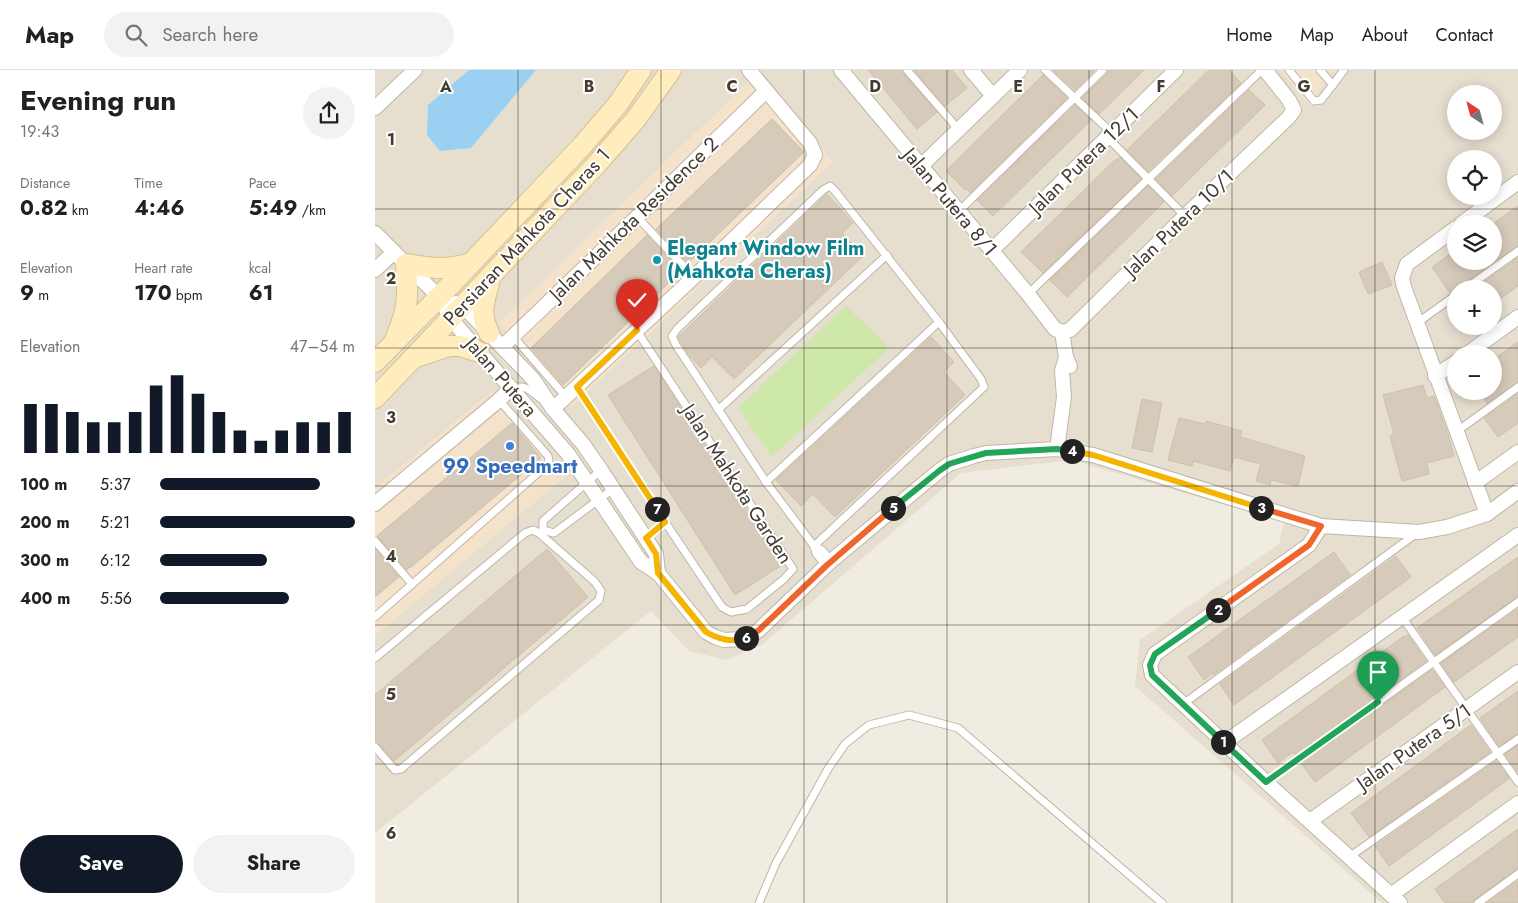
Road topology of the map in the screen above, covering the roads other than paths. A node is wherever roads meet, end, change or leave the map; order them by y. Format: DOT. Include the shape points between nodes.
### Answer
graph roads {
  1 [pos="415,70"];
  2 [pos="641,70"];
  3 [pos="671,70"];
  4 [pos="749,70"];
  5 [pos="841,70"];
  6 [pos="907,70"];
  7 [pos="971,70"];
  8 [pos="1019,70"];
  9 [pos="1045,70"];
  10 [pos="1103,70"];
  11 [pos="1177,70"];
  12 [pos="1263,70"];
  13 [pos="1289,70"];
  14 [pos="1320,70"];
  15 [pos="1345,70"];
  16 [pos="1333,85"];
  17 [pos="766,90"];
  18 [pos="993,96"];
  19 [pos="1075,98"];
  20 [pos="375,108"];
  21 [pos="959,130"];
  22 [pos="1109,135"];
  23 [pos="920,167"];
  24 [pos="1149,179"];
  25 [pos="1518,182"];
  26 [pos="958,212"];
  27 [pos="1473,215"];
  28 [pos="1185,216"];
  29 [pos="637,218"];
  30 [pos="375,233"];
  31 [pos="1447,235"];
  32 [pos="991,251"];
  33 [pos="1518,251"];
  34 [pos="887,255"];
  35 [pos="400,258"];
  36 [pos="471,263"];
  37 [pos="375,270"];
  38 [pos="490,277"];
  39 [pos="694,277"];
  40 [pos="1478,280"];
  41 [pos="1028,294"];
  42 [pos="439,297"];
  43 [pos="1447,301"];
  44 [pos="457,313"];
  45 [pos="1518,318"];
  46 [pos="939,322"];
  47 [pos="1417,323"];
  48 [pos="637,330"];
  49 [pos="1062,332"];
  50 [pos="513,336"];
  51 [pos="495,340"];
  52 [pos="394,343"];
  53 [pos="1480,345"];
  54 [pos="479,352"];
  55 [pos="414,358"];
  56 [pos="375,362"];
  57 [pos="1447,368"];
  58 [pos="1435,376"];
  59 [pos="577,387"];
  60 [pos="1518,387"];
  61 [pos="511,388"];
  62 [pos="566,397"];
  63 [pos="375,398"];
  64 [pos="499,400"];
  65 [pos="553,409"];
  66 [pos="718,410"];
  67 [pos="1456,432"];
  68 [pos="1057,449"];
  69 [pos="1518,452"];
  70 [pos="601,470"];
  71 [pos="587,482"];
  72 [pos="766,482"];
  73 [pos="1475,483"];
  74 [pos="613,489"];
  75 [pos="1518,491"];
  76 [pos="599,500"];
  77 [pos="375,504"];
  78 [pos="1487,514"];
  79 [pos="665,522"];
  80 [pos="1321,526"];
  81 [pos="541,532"];
  82 [pos="1419,532"];
  83 [pos="1518,534"];
  84 [pos="646,538"];
  85 [pos="375,541"];
  86 [pos="814,546"];
  87 [pos="829,564"];
  88 [pos="658,573"];
  89 [pos="412,584"];
  90 [pos="1518,602"];
  91 [pos="375,617"];
  92 [pos="1402,617"];
  93 [pos="375,658"];
  94 [pos="1434,662"];
  95 [pos="1518,672"];
  96 [pos="1183,704"];
  97 [pos="1467,709"];
  98 [pos="1518,739"];
  99 [pos="1224,743"];
  100 [pos="375,747"];
  101 [pos="1498,754"];
  102 [pos="1266,782"];
  103 [pos="1518,782"];
  104 [pos="1518,803"];
  105 [pos="1309,821"];
  106 [pos="1349,857"];
  107 [pos="1518,874"];
  108 [pos="1395,899"];
  109 [pos="759,903"];
  110 [pos="1162,903"];
  111 [pos="1478,903"];
  1 -- 20 [label="street"];
  2 -- 36 [label="main road, Persiaran Mahkota Cheras 1" via="618,104 582,146"];
  3 -- 38 [label="main road, Persiaran Mahkota Cheras 1" via="636,119 596,165"];
  4 -- 17 [label="street"];
  5 -- 23 [label="street, Jalan Putera 8/1"];
  6 -- 21 [label="lane"];
  7 -- 18 [label="street"];
  8 -- 18 [label="street"];
  9 -- 19 [label="lane"];
  10 -- 19 [label="lane"];
  11 -- 22 [label="street, Jalan Putera 12/1"];
  12 -- 24 [label="lane"];
  12 -- 28 [label="street, Jalan Putera 10/1" via="1294,110"];
  13 -- 16 [label="lane" via="1314,101 1321,100"];
  14 -- 16 [label="lane"];
  15 -- 16 [label="lane"];
  17 -- 29 [label="street, Jalan Mahkota Residence 2"];
  17 -- 39 [label="street" via="810,143 815,155 809,165"];
  18 -- 21 [label="street"];
  19 -- 22 [label="lane"];
  19 -- 26 [label="lane"];
  21 -- 23 [label="street"];
  22 -- 24 [label="lane"];
  22 -- 32 [label="street, Jalan Putera 12/1"];
  23 -- 26 [label="street, Jalan Putera 8/1"];
  24 -- 28 [label="lane"];
  24 -- 41 [label="lane"];
  25 -- 27 [label="street"];
  26 -- 32 [label="street, Jalan Putera 8/1"];
  28 -- 49 [label="street, Jalan Putera 10/1" via="1070,330"];
  29 -- 39 [label="lane"];
  29 -- 50 [label="street, Jalan Mahkota Residence 2"];
  30 -- 35 [label="street"];
  31 -- 47 [label="street" via="1407,264 1404,270 1404,287"];
  32 -- 41 [label="street, Jalan Putera 8/1"];
  33 -- 40 [label="lane"];
  34 -- 46 [label="lane"];
  34 -- 66 [label="lane"];
  34 -- 66 [label="lane" via="835,191 829,186 823,190 672,336"];
  35 -- 36 [label="main road" via="432,268 454,268"];
  35 -- 37 [label="street"];
  35 -- 42 [label="street"];
  35 -- 52 [label="main road" via="407,305"];
  36 -- 42 [label="main road, Persiaran Mahkota Cheras 1"];
  38 -- 44 [label="main road, Persiaran Mahkota Cheras 1"];
  38 -- 51 [label="main road" via="482,312 483,321"];
  39 -- 48 [label="street"];
  41 -- 49 [label="street, Jalan Putera 8/1" via="1055,329"];
  42 -- 44 [label="street, Jalan Putera"];
  42 -- 52 [label="main road, Persiaran Mahkota Cheras 1"];
  43 -- 47 [label="lane"];
  44 -- 51 [label="street, Jalan Putera"];
  44 -- 54 [label="street, Jalan Putera"];
  44 -- 55 [label="main road, Persiaran Mahkota Cheras 1"];
  45 -- 53 [label="street"];
  46 -- 72 [label="lane"];
  46 -- 86 [label="lane" via="985,387"];
  47 -- 58 [label="street"];
  48 -- 59 [label="street"];
  48 -- 79 [label="lane, Jalan Mahkota Garden" via="793,569 747,609 731,612 722,607"];
  49 -- 68 [label="street" via="1066,357 1062,371 1064,397"];
  50 -- 51 [label="street, Jalan Mahkota Residence 2"];
  50 -- 62 [label="lane"];
  51 -- 65 [label="street, Jalan Putera" via="533,379"];
  52 -- 56 [label="main road, Persiaran Mahkota Cheras 1"];
  54 -- 55 [label="main road" via="449,346"];
  54 -- 61 [label="street, Jalan Putera"];
  55 -- 63 [label="main road, Persiaran Mahkota Cheras 1"];
  57 -- 58 [label="street"];
  58 -- 67 [label="street"];
  59 -- 62 [label="street"];
  59 -- 79 [label="lane, Jalan Mahkota Garden"];
  60 -- 67 [label="lane"];
  61 -- 64 [label="street"];
  61 -- 65 [label="lane" via="523,386"];
  61 -- 71 [label="street, Jalan Putera" via="568,454"];
  62 -- 65 [label="street"];
  64 -- 77 [label="street"];
  64 -- 89 [label="lane" via="549,460"];
  65 -- 70 [label="street, Jalan Putera"];
  66 -- 72 [label="lane"];
  67 -- 73 [label="street"];
  68 -- 80 [label="street, Jalan Putera" via="1093,455"];
  68 -- 87 [label="street, Jalan Putera" via="986,453 949,464"];
  69 -- 73 [label="street"];
  70 -- 71 [label="lane"];
  70 -- 74 [label="street, Jalan Putera"];
  71 -- 76 [label="street, Jalan Putera"];
  71 -- 81 [label="lane" via="543,521"];
  72 -- 86 [label="lane"];
  73 -- 78 [label="street"];
  74 -- 76 [label="lane"];
  74 -- 84 [label="street, Jalan Putera"];
  75 -- 78 [label="street, Jalan Putera"];
  76 -- 81 [label="lane" via="555,533"];
  76 -- 88 [label="street, Jalan Putera" via="641,562"];
  78 -- 82 [label="street, Jalan Putera"];
  79 -- 84 [label="lane"];
  80 -- 82 [label="street, Jalan Putera"];
  80 -- 96 [label="street" via="1309,545 1155,654 1150,665 1152,675"];
  81 -- 93 [label="lane" via="525,533"];
  81 -- 100 [label="lane" via="595,582 601,591 599,600 401,769 395,770"];
  82 -- 96 [label="lane"];
  83 -- 92 [label="street"];
  84 -- 88 [label="street, Jalan Putera" via="656,554"];
  85 -- 89 [label="lane"];
  86 -- 87 [label="lane" via="822,550"];
  87 -- 88 [label="street, Jalan Putera" via="759,630 743,639 733,640 724,640 706,632"];
  89 -- 91 [label="lane"];
  90 -- 94 [label="lane"];
  92 -- 94 [label="lane"];
  92 -- 99 [label="street"];
  94 -- 97 [label="lane"];
  94 -- 102 [label="lane"];
  95 -- 97 [label="street, Jalan Putera 5/1"];
  96 -- 99 [label="street"];
  97 -- 101 [label="lane"];
  97 -- 105 [label="street, Jalan Putera 5/1"];
  98 -- 101 [label="lane"];
  99 -- 102 [label="street"];
  101 -- 103 [label="lane"];
  101 -- 106 [label="lane"];
  102 -- 105 [label="street"];
  104 -- 108 [label="street"];
  105 -- 106 [label="street"];
  106 -- 108 [label="street"];
  107 -- 111 [label="lane"];
  109 -- 110 [label="lane" via="776,863 845,744 869,725 909,715 958,728"];
}
